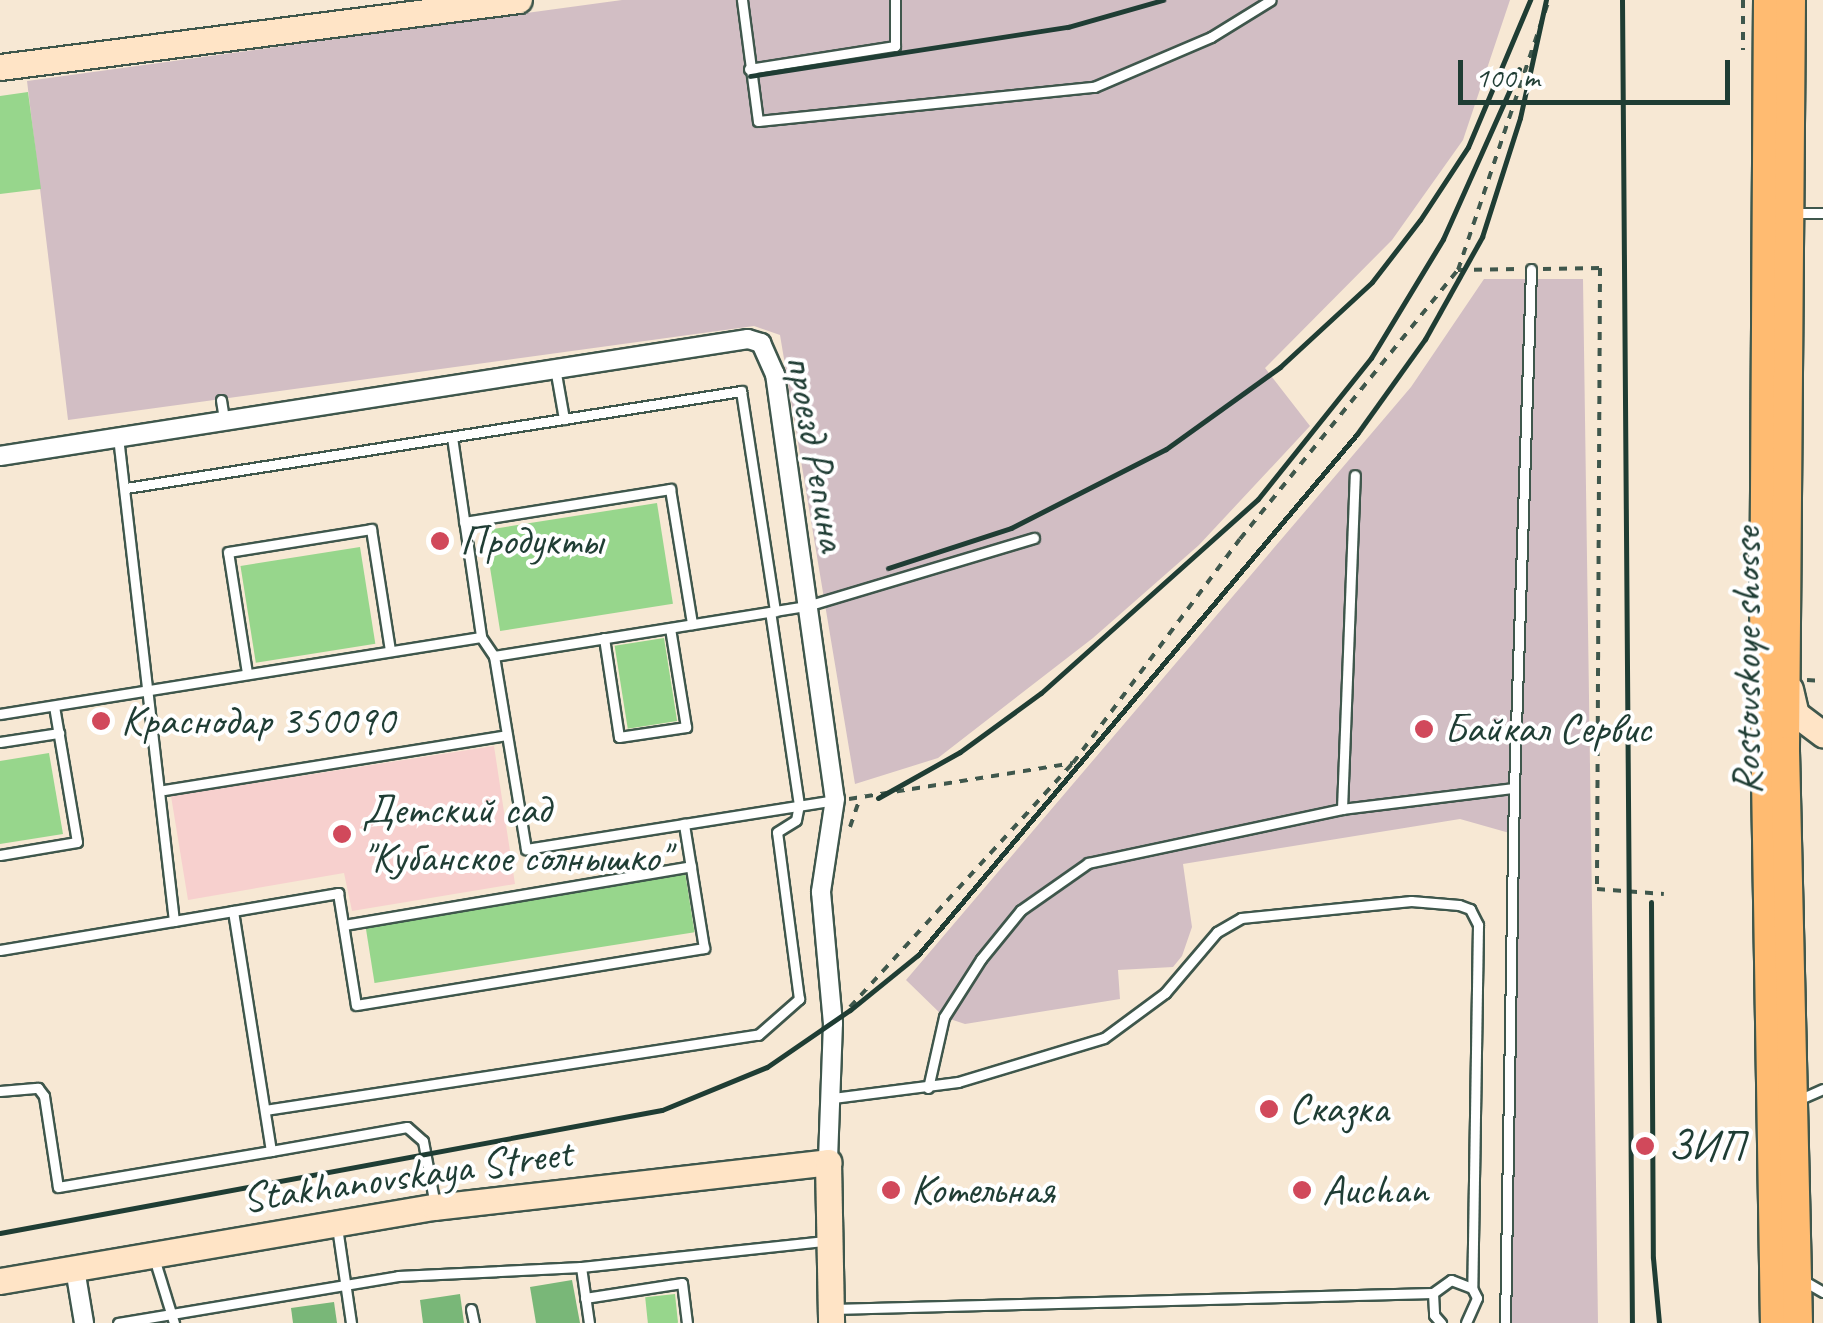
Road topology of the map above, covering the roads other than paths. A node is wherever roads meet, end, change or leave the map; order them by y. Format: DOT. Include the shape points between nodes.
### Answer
graph roads {
  1 [pos="519,0"];
  2 [pos="742,0"];
  3 [pos="895,0"];
  4 [pos="1272,0"];
  5 [pos="1768,0"];
  6 [pos="1791,0"];
  7 [pos="0,67"];
  8 [pos="749,68"];
  9 [pos="1790,213"];
  10 [pos="1823,213"];
  11 [pos="1532,269"];
  12 [pos="555,368"];
  13 [pos="221,400"];
  14 [pos="564,419"];
  15 [pos="224,420"];
  16 [pos="118,437"];
  17 [pos="452,437"];
  18 [pos="0,456"];
  19 [pos="1355,475"];
  20 [pos="126,488"];
  21 [pos="464,522"];
  22 [pos="1034,538"];
  23 [pos="807,606"];
  24 [pos="773,612"];
  25 [pos="692,624"];
  26 [pos="670,628"];
  27 [pos="482,637"];
  28 [pos="604,638"];
  29 [pos="390,650"];
  30 [pos="494,656"];
  31 [pos="1786,656"];
  32 [pos="247,674"];
  33 [pos="147,688"];
  34 [pos="54,706"];
  35 [pos="0,714"];
  36 [pos="58,733"];
  37 [pos="507,734"];
  38 [pos="1823,734"];
  39 [pos="0,742"];
  40 [pos="1823,746"];
  41 [pos="1775,752"];
  42 [pos="1514,788"];
  43 [pos="164,790"];
  44 [pos="835,800"];
  45 [pos="799,805"];
  46 [pos="1342,809"];
  47 [pos="684,824"];
  48 [pos="0,855"];
  49 [pos="691,866"];
  50 [pos="233,911"];
  51 [pos="174,921"];
  52 [pos="344,926"];
  53 [pos="0,950"];
  54 [pos="928,1088"];
  55 [pos="1823,1089"];
  56 [pos="0,1091"];
  57 [pos="832,1098"];
  58 [pos="1794,1103"];
  59 [pos="265,1110"];
  60 [pos="271,1152"];
  61 [pos="828,1162"];
  62 [pos="435,1208"];
  63 [pos="336,1224"];
  64 [pos="829,1241"];
  65 [pos="153,1255"];
  66 [pos="581,1267"];
  67 [pos="75,1269"];
  68 [pos="1797,1276"];
  69 [pos="0,1282"];
  70 [pos="346,1285"];
  71 [pos="1472,1288"];
  72 [pos="1823,1292"];
  73 [pos="1433,1293"];
  74 [pos="585,1298"];
  75 [pos="471,1309"];
  76 [pos="831,1316"];
  77 [pos="172,1318"];
  78 [pos="84,1323"];
  79 [pos="118,1323"];
  80 [pos="351,1323"];
  81 [pos="474,1323"];
  82 [pos="589,1323"];
  83 [pos="687,1323"];
  84 [pos="1441,1323"];
  85 [pos="1466,1323"];
  86 [pos="1505,1323"];
  87 [pos="1775,1323"];
  88 [pos="1798,1323"];
  1 -- 7 [label="street"];
  2 -- 8 [label="lane"];
  3 -- 8 [label="lane" via="895,46"];
  4 -- 8 [label="lane" via="1211,36 1094,87 758,122"];
  5 -- 41 [label="main road, Rostovskoye shosse"];
  6 -- 9 [label="main road, Rostovskoye shosse"];
  9 -- 10 [label="lane"];
  9 -- 31 [label="main road, Rostovskoye shosse"];
  11 -- 42 [label="lane"];
  12 -- 14 [label="lane"];
  12 -- 15 [label="street, проезд Репина"];
  12 -- 23 [label="street, проезд Репина" via="748,339 761,343 775,374"];
  13 -- 15 [label="lane"];
  14 -- 17 [label="lane"];
  14 -- 24 [label="lane" via="740,391"];
  15 -- 16 [label="street, проезд Репина"];
  16 -- 18 [label="street, проезд Репина"];
  16 -- 20 [label="lane"];
  17 -- 20 [label="lane"];
  17 -- 21 [label="lane"];
  19 -- 46 [label="lane"];
  20 -- 33 [label="lane"];
  21 -- 25 [label="lane" via="670,489"];
  21 -- 27 [label="lane"];
  22 -- 23 [label="lane"];
  23 -- 24 [label="lane"];
  23 -- 44 [label="street, проезд Репина"];
  24 -- 25 [label="lane"];
  24 -- 45 [label="lane"];
  25 -- 26 [label="lane"];
  26 -- 28 [label="lane"];
  26 -- 28 [label="lane" via="686,726 653,732 619,737"];
  27 -- 29 [label="lane"];
  27 -- 30 [label="lane"];
  28 -- 30 [label="lane"];
  29 -- 32 [label="lane"];
  29 -- 32 [label="lane" via="370,530 228,552"];
  30 -- 37 [label="lane"];
  31 -- 38 [label="street" via="1796,714"];
  31 -- 41 [label="main road, Rostovskoye shosse"];
  32 -- 33 [label="lane"];
  33 -- 34 [label="lane"];
  33 -- 43 [label="lane"];
  34 -- 35 [label="lane"];
  34 -- 36 [label="lane"];
  36 -- 39 [label="lane"];
  36 -- 48 [label="lane" via="77,842"];
  37 -- 43 [label="lane"];
  37 -- 47 [label="lane" via="526,849"];
  40 -- 41 [label="street"];
  41 -- 58 [label="main road, Rostovskoye shosse"];
  41 -- 87 [label="main road, Rostovskoye shosse"];
  42 -- 46 [label="lane"];
  42 -- 86 [label="lane"];
  43 -- 51 [label="lane" via="157,810"];
  44 -- 45 [label="lane"];
  44 -- 57 [label="street, проезд Репина" via="821,892"];
  45 -- 47 [label="lane"];
  45 -- 59 [label="lane" via="796,820 777,832 799,999 758,1035"];
  46 -- 54 [label="lane" via="1088,863 1022,910 981,959 944,1017"];
  47 -- 49 [label="lane"];
  49 -- 52 [label="lane"];
  49 -- 52 [label="lane" via="704,948 356,1004"];
  50 -- 51 [label="lane"];
  50 -- 52 [label="lane" via="338,893"];
  50 -- 59 [label="lane"];
  51 -- 53 [label="lane"];
  54 -- 57 [label="lane"];
  54 -- 71 [label="lane" via="1104,1038 1165,993 1217,932 1241,918 1411,901 1470,909 1478,925"];
  55 -- 58 [label="lane"];
  56 -- 60 [label="lane" via="38,1088 44,1096 58,1187"];
  57 -- 61 [label="street, проезд Репина"];
  58 -- 68 [label="main road, Rostovskoye shosse"];
  59 -- 60 [label="lane"];
  60 -- 62 [label="lane" via="407,1128 423,1141"];
  61 -- 62 [label="street, Stakhanovskaya Street"];
  61 -- 64 [label="street"];
  62 -- 63 [label="street, Stakhanovskaya Street"];
  63 -- 65 [label="street, Stakhanovskaya Street"];
  63 -- 70 [label="lane"];
  64 -- 66 [label="lane"];
  64 -- 76 [label="street"];
  65 -- 67 [label="street, Stakhanovskaya Street"];
  65 -- 77 [label="lane"];
  66 -- 70 [label="lane" via="398,1276"];
  66 -- 74 [label="lane"];
  67 -- 69 [label="street, Stakhanovskaya Street"];
  67 -- 78 [label="street"];
  68 -- 72 [label="lane"];
  68 -- 88 [label="main road, Rostovskoye shosse"];
  70 -- 77 [label="lane"];
  70 -- 80 [label="lane"];
  71 -- 73 [label="lane" via="1451,1280"];
  71 -- 85 [label="lane" via="1477,1308"];
  73 -- 76 [label="lane"];
  73 -- 84 [label="lane"];
  74 -- 82 [label="lane"];
  74 -- 83 [label="lane" via="682,1283"];
  75 -- 81 [label="lane"];
  77 -- 79 [label="lane"];
}
